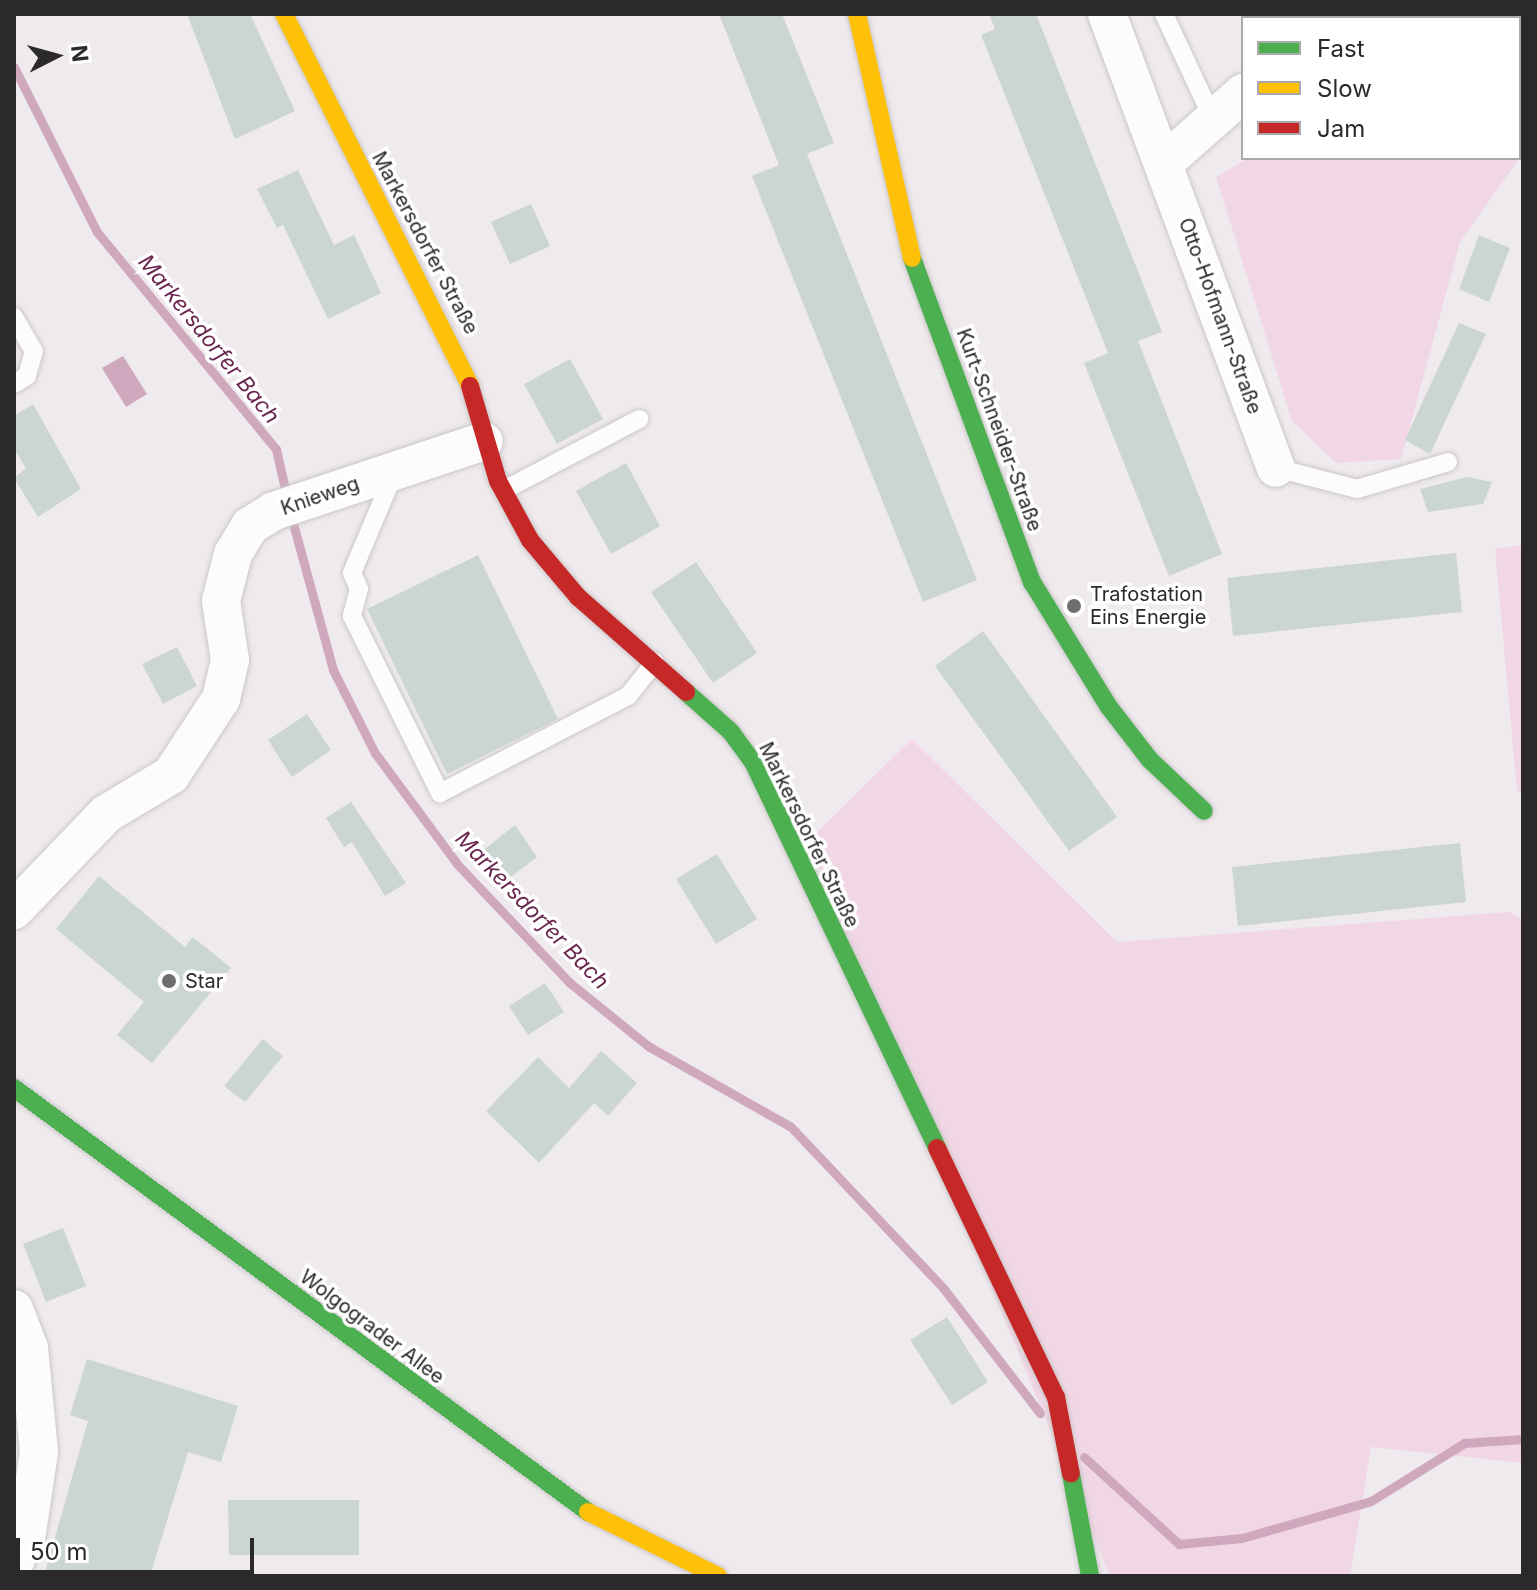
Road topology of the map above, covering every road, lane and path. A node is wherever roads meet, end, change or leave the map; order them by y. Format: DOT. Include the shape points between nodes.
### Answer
graph roads {
  1 [pos="284,14"];
  2 [pos="857,14"];
  3 [pos="1107,14"];
  4 [pos="1164,14"];
  5 [pos="1241,95"];
  6 [pos="1213,119"];
  7 [pos="1164,163"];
  8 [pos="14,317"];
  9 [pos="14,384"];
  10 [pos="639,419"];
  11 [pos="484,441"];
  12 [pos="1448,462"];
  13 [pos="1276,468"];
  14 [pos="395,471"];
  15 [pos="503,491"];
  16 [pos="655,662"];
  17 [pos="1204,811"];
  18 [pos="14,910"];
  19 [pos="14,1088"];
  20 [pos="14,1309"];
  21 [pos="14,1565"];
  22 [pos="718,1576"];
  23 [pos="1090,1576"];
  1 -- 11 [label="street, Markersdorfer Straße" via="462,360"];
  2 -- 17 [label="street, Kurt-Schneider-Straße" via="904,238 1032,582 1109,707 1150,760"];
  3 -- 7 [label="street, Otto-Hofmann-Straße"];
  4 -- 6 [label="lane"];
  5 -- 6 [label="street"];
  6 -- 7 [label="street"];
  7 -- 13 [label="street, Otto-Hofmann-Straße"];
  8 -- 9 [label="lane" via="34,351 27,376"];
  10 -- 15 [label="lane"];
  11 -- 14 [label="street, Knieweg"];
  11 -- 15 [label="street, Markersdorfer Straße"];
  12 -- 13 [label="lane" via="1357,489"];
  14 -- 16 [label="lane" via="352,573 359,589 352,616 440,793 628,696"];
  14 -- 18 [label="street, Knieweg" via="274,511 250,526 233,554 221,601 230,660 221,699 171,775 106,814"];
  15 -- 16 [label="street, Markersdorfer Straße" via="530,540 578,597"];
  16 -- 23 [label="street, Markersdorfer Straße" via="731,732 754,764 1056,1397"];
  19 -- 22 [label="street, Wolgograder Allee" via="544,1484 612,1527"];
  20 -- 21 [label="street" via="29,1348 39,1452 27,1532"];
}
